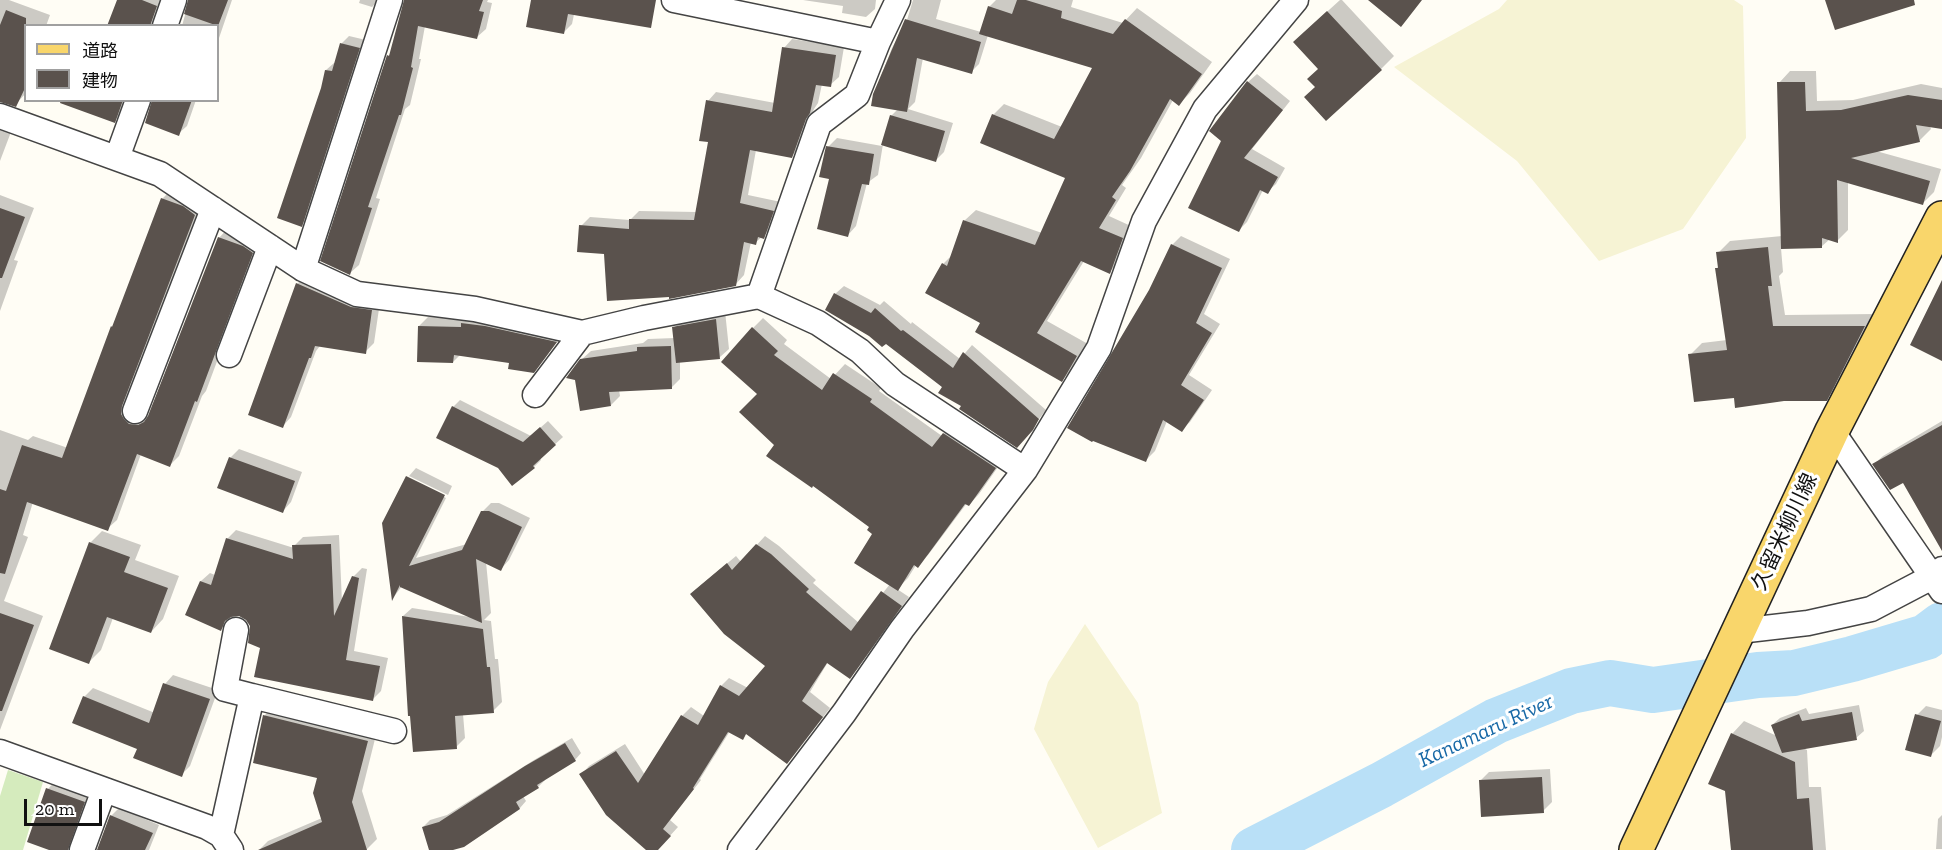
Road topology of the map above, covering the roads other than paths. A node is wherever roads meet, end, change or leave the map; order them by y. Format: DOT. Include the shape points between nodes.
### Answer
graph roads {
  1 [pos="174,0"];
  2 [pos="390,0"];
  3 [pos="674,0"];
  4 [pos="898,0"];
  5 [pos="1296,0"];
  6 [pos="721,5"];
  7 [pos="166,24"];
  8 [pos="878,42"];
  9 [pos="137,102"];
  10 [pos="0,116"];
  11 [pos="117,158"];
  12 [pos="213,209"];
  13 [pos="1942,218"];
  14 [pos="270,247"];
  15 [pos="303,269"];
  16 [pos="759,296"];
  17 [pos="582,333"];
  18 [pos="229,355"];
  19 [pos="535,394"];
  20 [pos="135,411"];
  21 [pos="1832,431"];
  22 [pos="1025,470"];
  23 [pos="1939,579"];
  24 [pos="1741,629"];
  25 [pos="236,630"];
  26 [pos="252,696"];
  27 [pos="394,731"];
  28 [pos="0,752"];
  29 [pos="104,790"];
  30 [pos="226,843"];
  31 [pos="82,850"];
  32 [pos="740,850"];
  33 [pos="1636,850"];
  1 -- 7 [label="street"];
  2 -- 15 [label="street"];
  3 -- 6 [label="street"];
  4 -- 8 [label="street"];
  5 -- 22 [label="street" via="1205,109 1144,221 1099,348"];
  6 -- 8 [label="street"];
  8 -- 16 [label="street" via="857,95 819,124"];
  9 -- 11 [label="street"];
  10 -- 11 [label="street"];
  11 -- 12 [label="street" via="160,174"];
  12 -- 14 [label="street"];
  12 -- 20 [label="street"];
  13 -- 21 [label="main road, 久留米柳川線"];
  14 -- 15 [label="street"];
  14 -- 18 [label="street"];
  15 -- 17 [label="street" via="357,294 475,309"];
  16 -- 17 [label="street"];
  16 -- 22 [label="street" via="818,323 860,351 895,384"];
  17 -- 19 [label="street"];
  21 -- 23 [label="street"];
  21 -- 24 [label="main road, 久留米柳川線"];
  22 -- 32 [label="street"];
  23 -- 24 [label="street" via="1872,609 1808,623"];
  24 -- 33 [label="main road, 久留米柳川線"];
  25 -- 26 [label="street" via="225,688"];
  26 -- 27 [label="street"];
  26 -- 30 [label="street"];
  28 -- 29 [label="street"];
  29 -- 30 [label="street" via="207,827"];
  29 -- 31 [label="street"];
}
